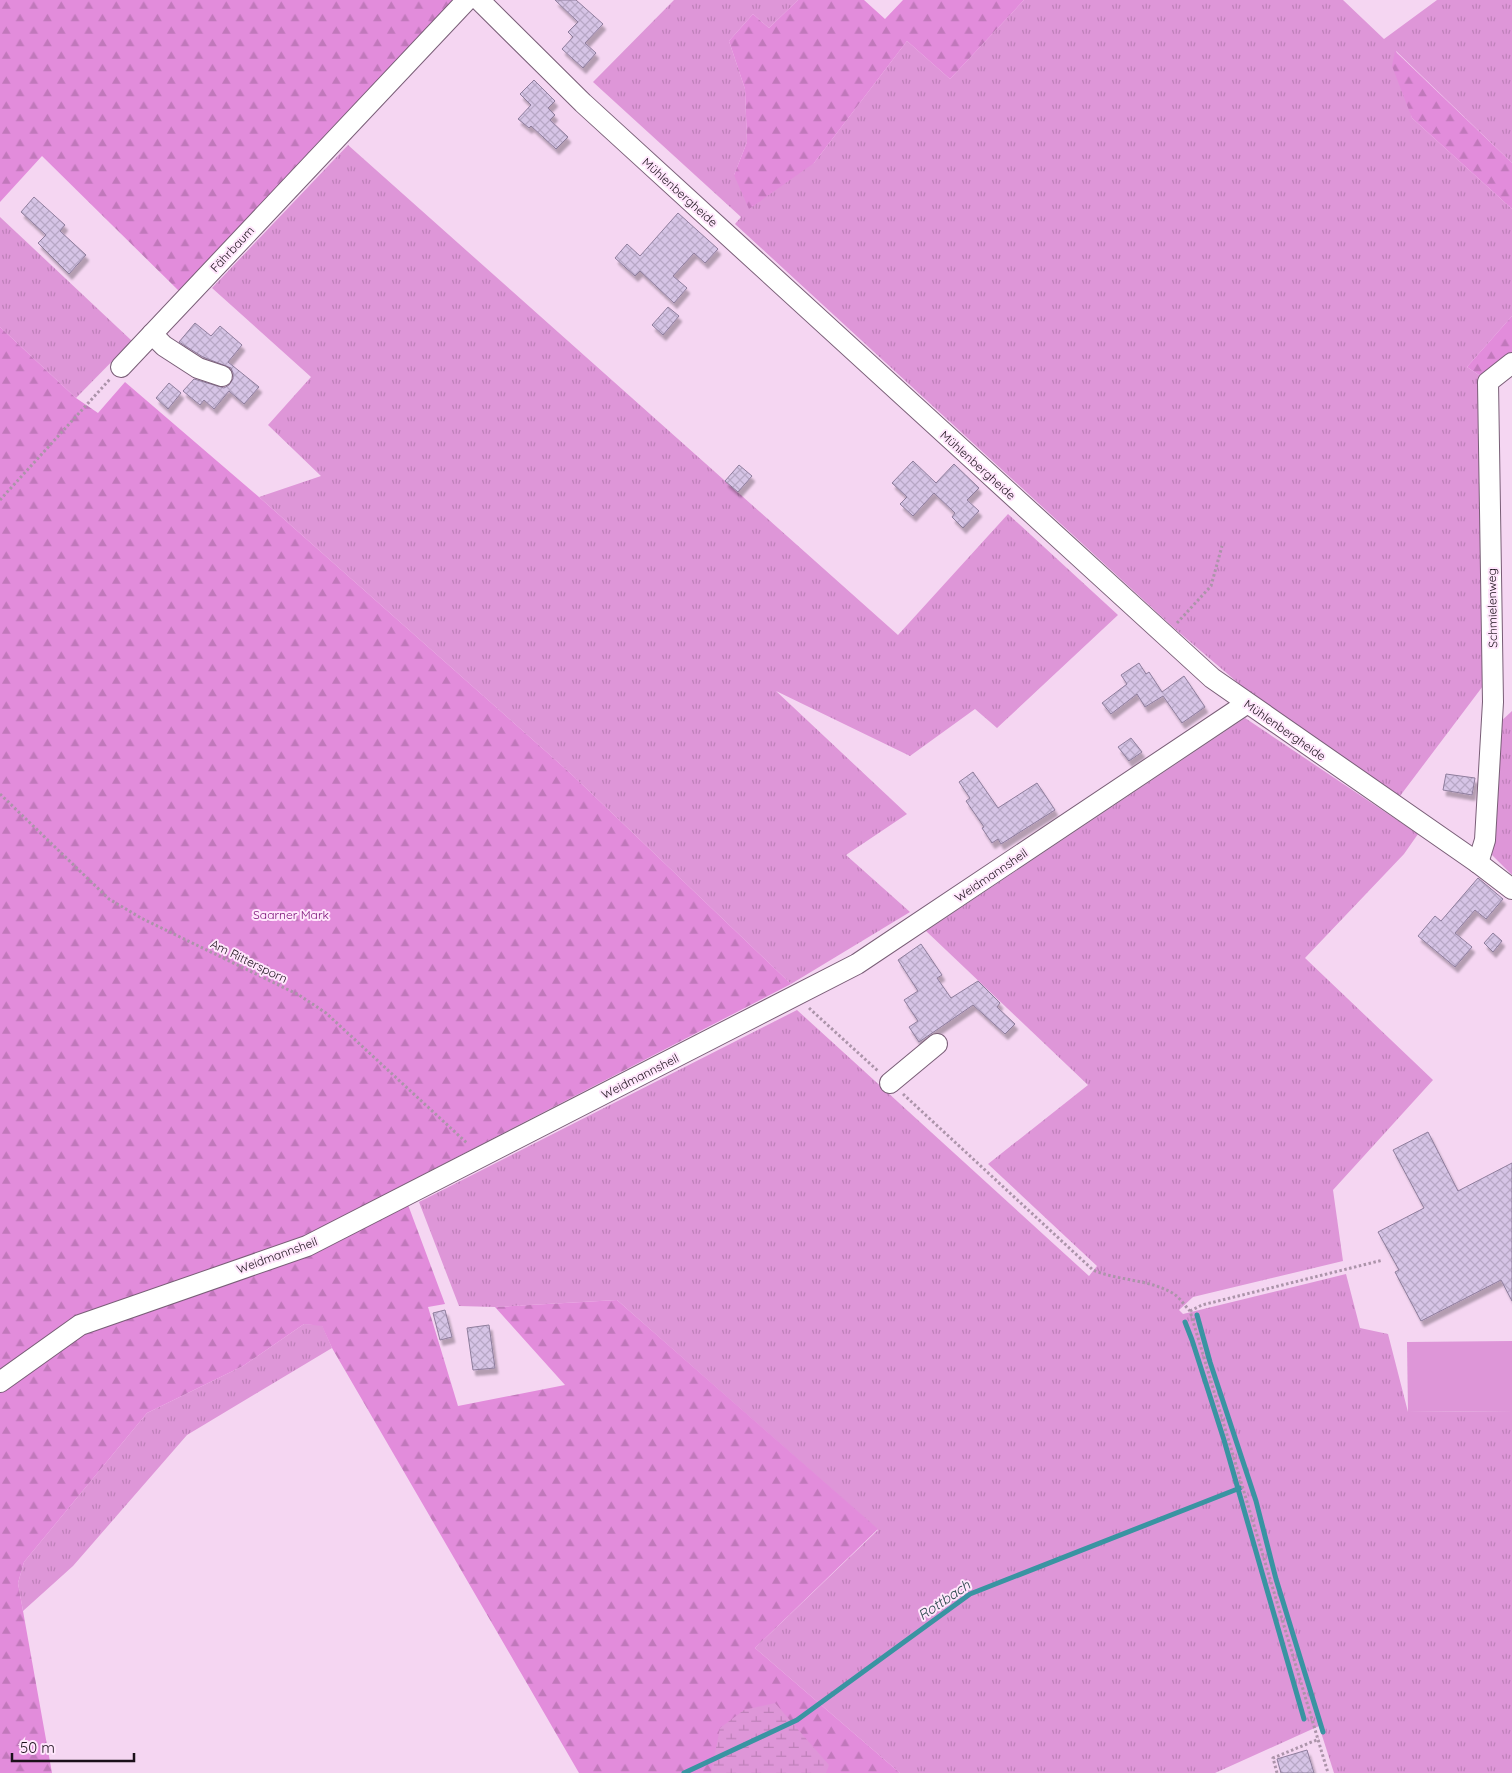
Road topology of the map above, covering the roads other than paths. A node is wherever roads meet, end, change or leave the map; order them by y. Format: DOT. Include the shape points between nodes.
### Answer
graph roads {
  1 [pos="466,0"];
  2 [pos="479,0"];
  3 [pos="152,334"];
  4 [pos="1512,364"];
  5 [pos="121,367"];
  6 [pos="222,376"];
  7 [pos="1246,704"];
  8 [pos="1478,863"];
  9 [pos="1512,889"];
  10 [pos="937,1044"];
  11 [pos="890,1083"];
  12 [pos="0,1382"];
  1 -- 3 [label="street, Fährbaum"];
  2 -- 7 [label="street, Mühlenbergheide" via="583,103 1165,636"];
  3 -- 5 [label="street, Fährbaum"];
  3 -- 6 [label="street" via="164,346 198,368"];
  4 -- 8 [label="street, Schmielenweg" via="1488,382 1493,702 1485,840"];
  7 -- 8 [label="street, Mühlenbergheide"];
  7 -- 12 [label="street, Weidmannsheil" via="857,964 307,1246 80,1325"];
  8 -- 9 [label="street, Mühlenbergheide"];
  10 -- 11 [label="street"];
}
